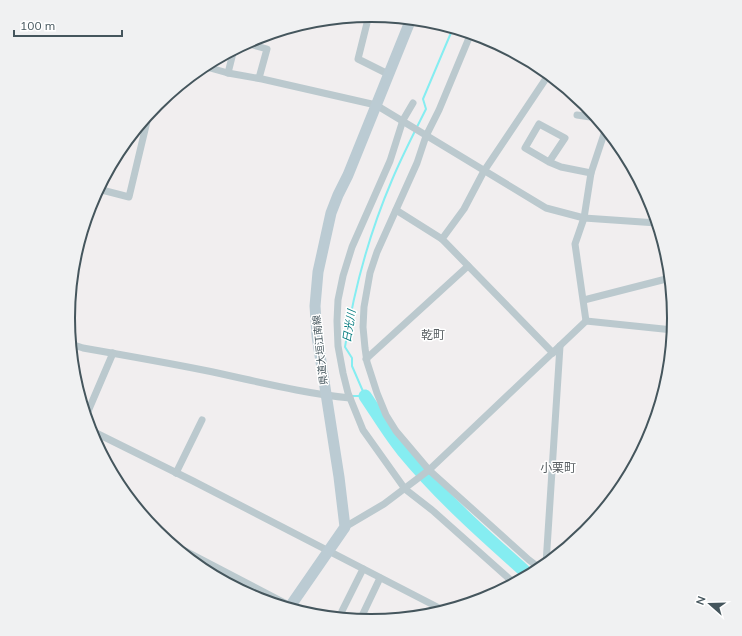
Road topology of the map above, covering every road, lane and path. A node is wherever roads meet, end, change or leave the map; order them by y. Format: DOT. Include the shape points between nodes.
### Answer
graph roads {
  1 [pos="367,22"];
  2 [pos="409,25"];
  3 [pos="469,39"];
  4 [pos="256,46"];
  5 [pos="232,57"];
  6 [pos="212,69"];
  7 [pos="228,73"];
  8 [pos="388,74"];
  9 [pos="259,78"];
  10 [pos="546,79"];
  11 [pos="413,103"];
  12 [pos="376,104"];
  13 [pos="577,115"];
  14 [pos="588,117"];
  15 [pos="404,121"];
  16 [pos="146,125"];
  17 [pos="425,135"];
  18 [pos="604,135"];
  19 [pos="549,162"];
  20 [pos="484,171"];
  21 [pos="591,173"];
  22 [pos="104,191"];
  23 [pos="396,210"];
  24 [pos="584,218"];
  25 [pos="651,223"];
  26 [pos="442,239"];
  27 [pos="468,266"];
  28 [pos="664,280"];
  29 [pos="584,300"];
  30 [pos="586,321"];
  31 [pos="666,329"];
  32 [pos="560,346"];
  33 [pos="79,347"];
  34 [pos="78,352"];
  35 [pos="113,353"];
  36 [pos="553,353"];
  37 [pos="366,359"];
  38 [pos="325,395"];
  39 [pos="350,398"];
  40 [pos="89,408"];
  41 [pos="202,420"];
  42 [pos="100,435"];
  43 [pos="428,471"];
  44 [pos="176,473"];
  45 [pos="406,488"];
  46 [pos="345,527"];
  47 [pos="328,551"];
  48 [pos="547,556"];
  49 [pos="199,558"];
  50 [pos="535,564"];
  51 [pos="363,569"];
  52 [pos="380,578"];
  53 [pos="509,579"];
  54 [pos="265,594"];
  55 [pos="292,603"];
  56 [pos="436,606"];
  57 [pos="342,611"];
  58 [pos="363,614"];
  1 -- 8 [label="street" via="358,59"];
  2 -- 8 [label="main road, 県道大垣江南線"];
  3 -- 17 [label="street" via="439,110"];
  4 -- 9 [label="street" via="267,49"];
  5 -- 7 [label="street"];
  6 -- 7 [label="street"];
  7 -- 9 [label="street"];
  8 -- 12 [label="main road, 県道大垣江南線"];
  9 -- 12 [label="street"];
  10 -- 20 [label="street"];
  11 -- 15 [label="street"];
  12 -- 15 [label="street"];
  12 -- 38 [label="main road, 県道大垣江南線" via="331,213 318,272 315,306"];
  13 -- 14 [label="street"];
  15 -- 17 [label="street"];
  15 -- 39 [label="street" via="390,161 352,247 338,300 338,346"];
  16 -- 22 [label="street" via="129,197"];
  17 -- 20 [label="street"];
  17 -- 23 [label="street"];
  18 -- 21 [label="street"];
  19 -- 19 [label="street" via="525,148 539,124 565,138"];
  19 -- 21 [label="street"];
  20 -- 24 [label="street" via="546,208"];
  20 -- 26 [label="street" via="464,209"];
  21 -- 24 [label="street"];
  23 -- 26 [label="street"];
  23 -- 37 [label="street" via="377,252 365,293 363,327"];
  24 -- 25 [label="street"];
  24 -- 29 [label="street" via="575,244"];
  26 -- 27 [label="street"];
  27 -- 36 [label="street"];
  27 -- 37 [label="street"];
  28 -- 29 [label="street"];
  29 -- 30 [label="street"];
  30 -- 31 [label="street"];
  30 -- 32 [label="street"];
  32 -- 36 [label="street"];
  32 -- 48 [label="street"];
  33 -- 34 [label="path"];
  33 -- 35 [label="street"];
  35 -- 38 [label="street"];
  35 -- 40 [label="street"];
  36 -- 43 [label="street"];
  37 -- 43 [label="street" via="386,415"];
  38 -- 39 [label="street"];
  38 -- 46 [label="main road, 県道大垣江南線"];
  39 -- 45 [label="street" via="363,430"];
  41 -- 44 [label="street"];
  42 -- 44 [label="street"];
  43 -- 45 [label="street"];
  43 -- 50 [label="street"];
  44 -- 47 [label="street"];
  45 -- 46 [label="street"];
  45 -- 53 [label="street"];
  46 -- 47 [label="main road"];
  47 -- 51 [label="street"];
  47 -- 55 [label="main road"];
  49 -- 54 [label="street"];
  51 -- 52 [label="street"];
  51 -- 57 [label="street"];
  52 -- 56 [label="street"];
  52 -- 58 [label="street"];
}
